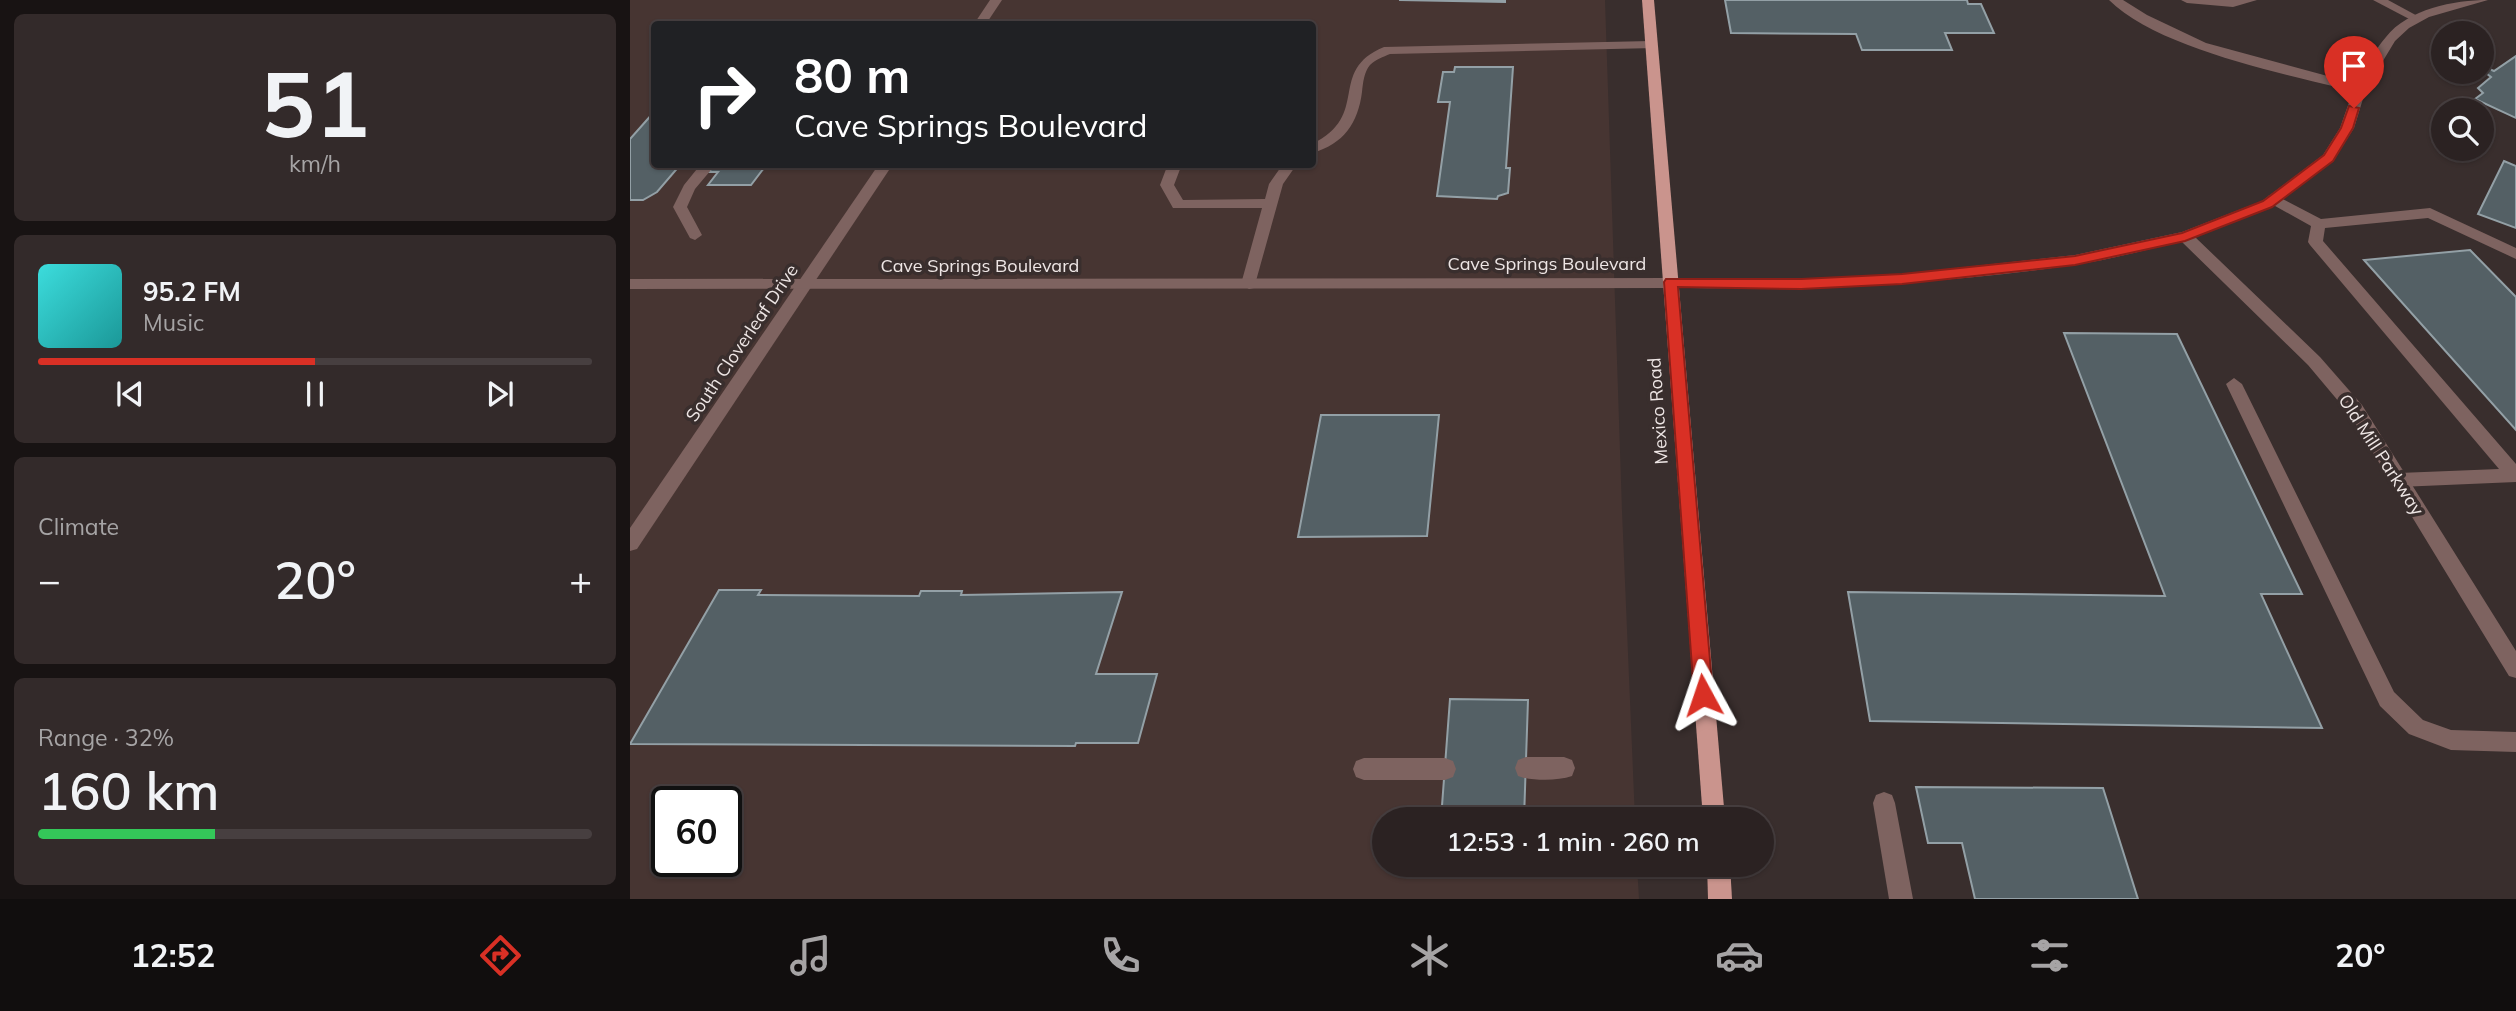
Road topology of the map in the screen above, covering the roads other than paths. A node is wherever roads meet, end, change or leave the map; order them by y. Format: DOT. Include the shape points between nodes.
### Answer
graph roads {
  1 [pos="996,0"];
  2 [pos="1647,0"];
  3 [pos="2115,0"];
  4 [pos="2187,0"];
  5 [pos="2251,0"];
  6 [pos="2379,0"];
  7 [pos="2482,0"];
  8 [pos="2417,19"];
  9 [pos="982,21"];
  10 [pos="1651,46"];
  11 [pos="2360,89"];
  12 [pos="1316,147"];
  13 [pos="706,168"];
  14 [pos="883,168"];
  15 [pos="1173,168"];
  16 [pos="1287,168"];
  17 [pos="2273,199"];
  18 [pos="1271,203"];
  19 [pos="2319,225"];
  20 [pos="695,235"];
  21 [pos="2185,236"];
  22 [pos="2516,254"];
  23 [pos="1671,282"];
  24 [pos="630,284"];
  25 [pos="1249,284"];
  26 [pos="805,285"];
  27 [pos="2234,384"];
  28 [pos="2516,475"];
  29 [pos="2399,480"];
  30 [pos="630,543"];
  31 [pos="2516,669"];
  32 [pos="2516,742"];
  33 [pos="1526,768"];
  34 [pos="1564,768"];
  35 [pos="1364,769"];
  36 [pos="1445,769"];
  37 [pos="1884,803"];
  38 [pos="1713,807"];
  39 [pos="1719,877"];
  40 [pos="1720,899"];
  41 [pos="1900,899"];
  1 -- 9 [label="street"];
  2 -- 10 [label="main road, Mexico Road"];
  3 -- 11 [label="street" via="2136,15 2202,44"];
  4 -- 5 [label="street" via="2233,4"];
  6 -- 8 [label="street"];
  7 -- 8 [label="street, Cave Springs Boulevard"];
  8 -- 11 [label="street, Cave Springs Boulevard" via="2390,39"];
  10 -- 12 [label="street" via="1405,48 1374,54 1361,67 1348,122"];
  10 -- 23 [label="main road, Mexico Road"];
  11 -- 17 [label="street, Cave Springs Boulevard" via="2347,128 2329,158"];
  13 -- 20 [label="street" via="680,207"];
  14 -- 26 [label="street, South Cloverleaf Drive"];
  15 -- 18 [label="street" via="1167,185 1178,205"];
  16 -- 18 [label="street"];
  17 -- 19 [label="street"];
  17 -- 21 [label="street, Cave Springs Boulevard"];
  18 -- 25 [label="street"];
  19 -- 22 [label="street" via="2430,213"];
  19 -- 28 [label="street" via="2315,242"];
  21 -- 23 [label="street, Cave Springs Boulevard" via="2075,260 1902,279 1801,284"];
  21 -- 29 [label="street, Old Mill Parkway" via="2314,361 2356,410"];
  23 -- 25 [label="street, Cave Springs Boulevard"];
  23 -- 38 [label="main road, Mexico Road"];
  24 -- 26 [label="street, Cave Springs Boulevard"];
  25 -- 26 [label="street, Cave Springs Boulevard"];
  26 -- 30 [label="street, South Cloverleaf Drive"];
  27 -- 32 [label="street" via="2387,699 2416,727 2451,740"];
  28 -- 29 [label="street"];
  29 -- 31 [label="street, Old Mill Parkway"];
  33 -- 34 [label="street"];
  35 -- 36 [label="street"];
  37 -- 41 [label="street"];
  39 -- 40 [label="main road"];
}
